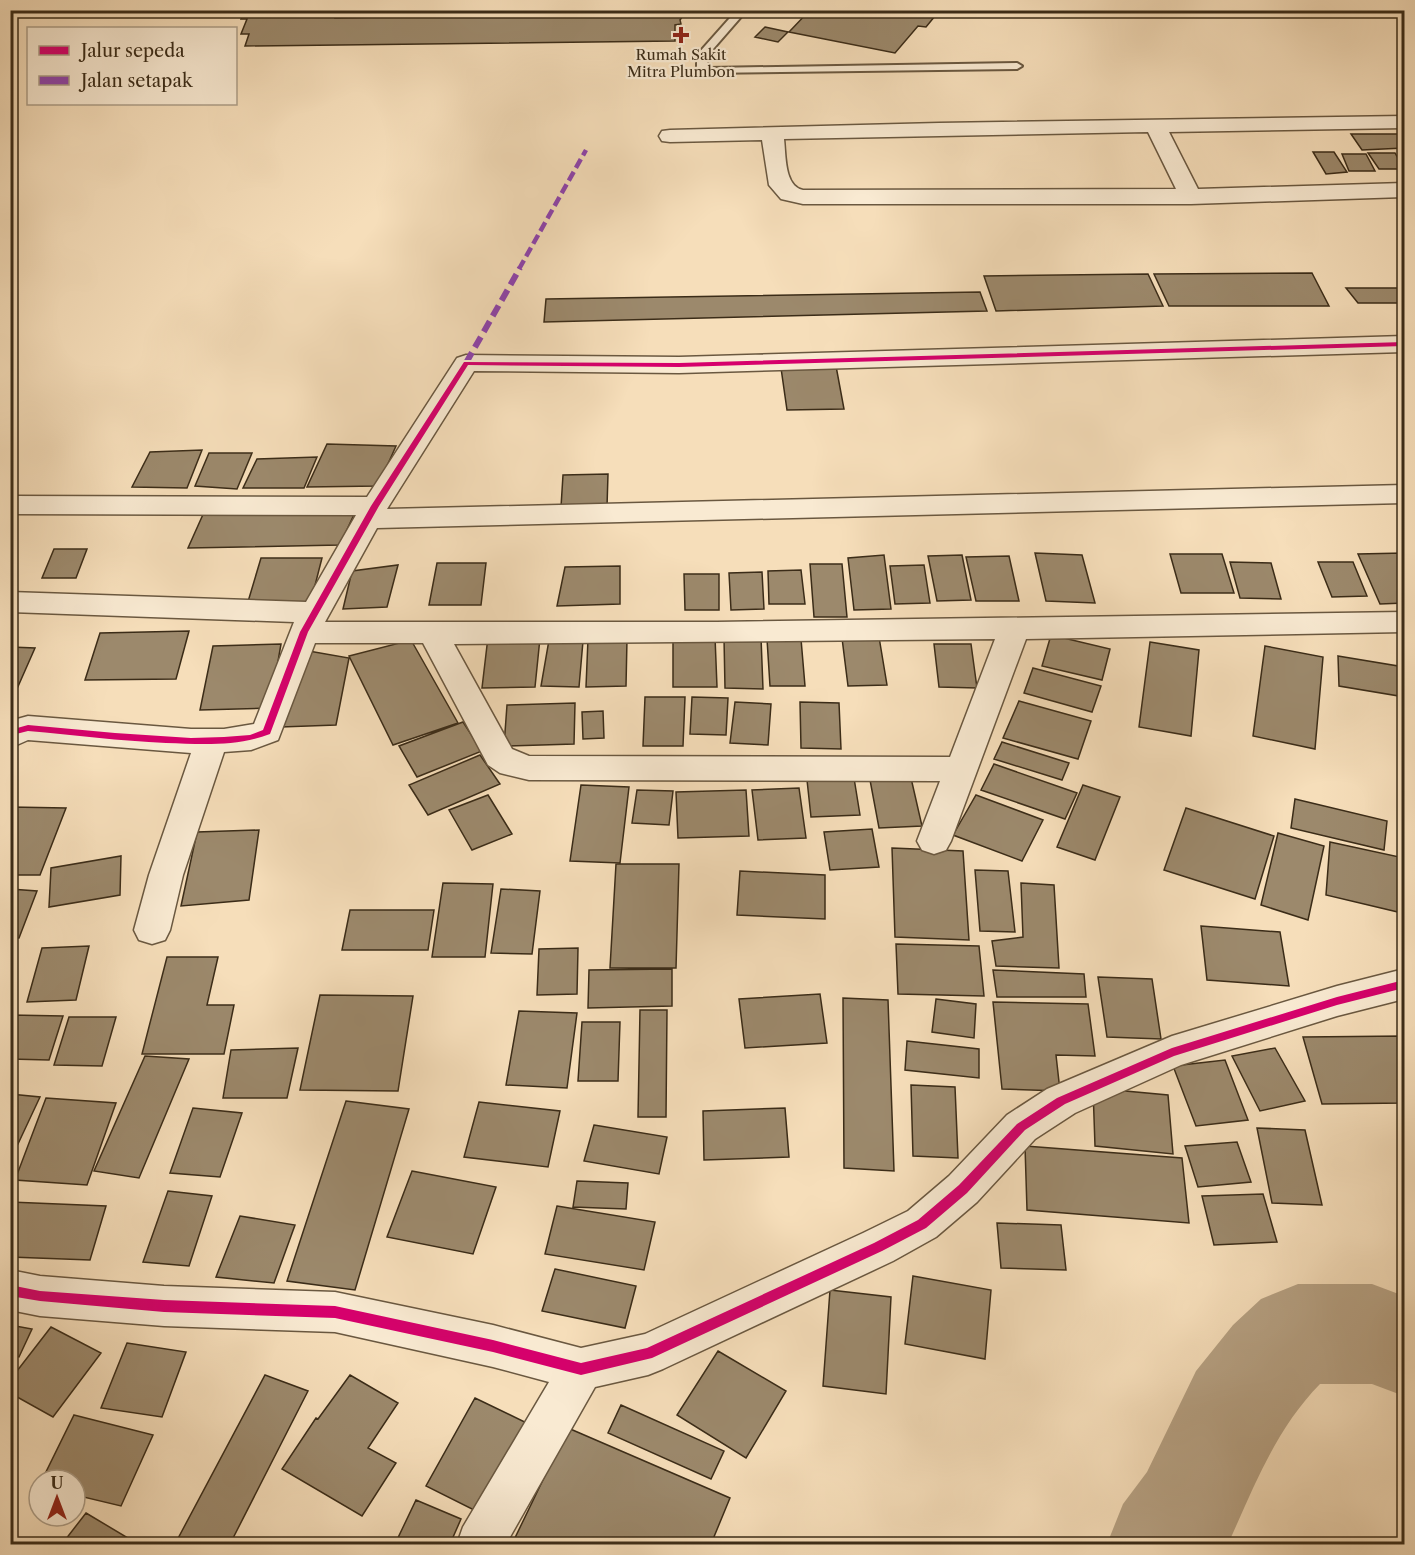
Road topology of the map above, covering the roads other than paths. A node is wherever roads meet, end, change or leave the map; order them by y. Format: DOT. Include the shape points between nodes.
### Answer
graph roads {
  1 [pos="743,10"];
  2 [pos="1017,66"];
  3 [pos="1404,122"];
  4 [pos="1155,125"];
  5 [pos="772,134"];
  6 [pos="670,136"];
  7 [pos="1404,190"];
  8 [pos="1191,197"];
  9 [pos="1404,344"];
  10 [pos="1404,494"];
  11 [pos="10,505"];
  12 [pos="371,513"];
  13 [pos="10,602"];
  14 [pos="310,622"];
  15 [pos="1404,622"];
  16 [pos="1015,628"];
  17 [pos="433,633"];
  18 [pos="10,736"];
  19 [pos="211,742"];
  20 [pos="961,768"];
  21 [pos="934,841"];
  22 [pos="153,930"];
  23 [pos="1404,984"];
  24 [pos="10,1290"];
  25 [pos="581,1369"];
  26 [pos="480,1545"];
  1 -- 2 [label="lane" via="702,55 705,71"];
  3 -- 4 [label="street"];
  4 -- 5 [label="street"];
  4 -- 8 [label="street"];
  5 -- 6 [label="street"];
  5 -- 8 [label="street" via="780,185 789,194 803,197"];
  7 -- 8 [label="street"];
  9 -- 12 [label="street" via="680,365 466,363"];
  10 -- 12 [label="street"];
  11 -- 12 [label="street"];
  12 -- 14 [label="street"];
  13 -- 14 [label="street"];
  14 -- 17 [label="street"];
  14 -- 19 [label="street" via="267,732 260,738"];
  15 -- 16 [label="street"];
  16 -- 17 [label="street"];
  16 -- 20 [label="street"];
  17 -- 20 [label="street" via="500,757 512,764 529,768"];
  18 -- 19 [label="street" via="28,728"];
  19 -- 22 [label="street" via="166,875"];
  20 -- 21 [label="street"];
  23 -- 25 [label="street" via="1172,1053 1061,1101 1021,1127 963,1189 922,1224 648,1354"];
  24 -- 25 [label="street" via="164,1306 335,1312"];
  25 -- 26 [label="street"];
}
